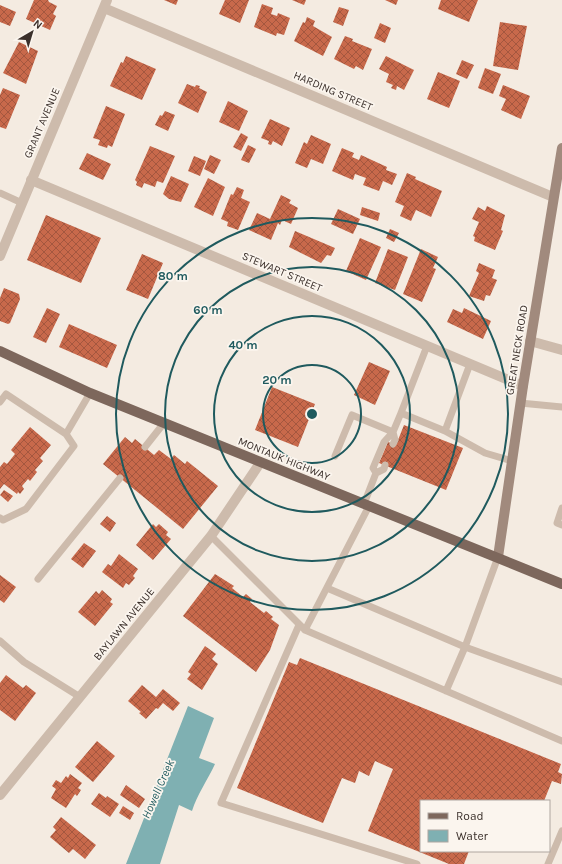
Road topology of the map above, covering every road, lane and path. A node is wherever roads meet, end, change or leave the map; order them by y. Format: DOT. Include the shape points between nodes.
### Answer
graph roads {
  1 [pos="105,4"];
  2 [pos="562,148"];
  3 [pos="31,180"];
  4 [pos="0,193"];
  5 [pos="553,197"];
  6 [pos="22,203"];
  7 [pos="0,256"];
  8 [pos="530,341"];
  9 [pos="427,346"];
  10 [pos="562,350"];
  11 [pos="0,351"];
  12 [pos="470,364"];
  13 [pos="523,386"];
  14 [pos="90,393"];
  15 [pos="0,402"];
  16 [pos="520,403"];
  17 [pos="562,407"];
  18 [pos="401,414"];
  19 [pos="164,423"];
  20 [pos="445,431"];
  21 [pos="393,432"];
  22 [pos="66,434"];
  23 [pos="393,444"];
  24 [pos="145,447"];
  25 [pos="335,456"];
  26 [pos="512,461"];
  27 [pos="260,463"];
  28 [pos="385,465"];
  29 [pos="376,474"];
  30 [pos="120,478"];
  31 [pos="367,505"];
  32 [pos="562,508"];
  33 [pos="0,518"];
  34 [pos="562,525"];
  35 [pos="211,536"];
  36 [pos="498,557"];
  37 [pos="38,579"];
  38 [pos="562,584"];
  39 [pos="327,588"];
  40 [pos="299,625"];
  41 [pos="304,630"];
  42 [pos="0,641"];
  43 [pos="465,647"];
  44 [pos="562,682"];
  45 [pos="446,691"];
  46 [pos="80,697"];
  47 [pos="562,740"];
  48 [pos="0,795"];
  49 [pos="562,831"];
  50 [pos="417,864"];
  51 [pos="548,864"];
  1 -- 3 [label="street, GRANT AVENUE"];
  1 -- 5 [label="street, HARDING STREET"];
  2 -- 5 [label="main road, GREAT NECK ROAD"];
  3 -- 6 [label="street, GRANT AVENUE"];
  3 -- 9 [label="street, STEWART STREET"];
  4 -- 6 [label="lane"];
  5 -- 8 [label="main road, GREAT NECK ROAD"];
  6 -- 7 [label="street, GRANT AVENUE"];
  8 -- 10 [label="street"];
  8 -- 13 [label="main road, GREAT NECK ROAD"];
  9 -- 12 [label="street, STEWART STREET"];
  9 -- 18 [label="lane"];
  11 -- 14 [label="main road, MONTAUK HIGHWAY"];
  12 -- 13 [label="street, STEWART STREET"];
  12 -- 20 [label="lane"];
  13 -- 16 [label="main road, GREAT NECK ROAD"];
  14 -- 19 [label="main road, MONTAUK HIGHWAY"];
  14 -- 22 [label="lane"];
  15 -- 22 [label="lane" via="6,394"];
  16 -- 17 [label="lane"];
  16 -- 26 [label="main road, GREAT NECK ROAD"];
  18 -- 20 [label="lane"];
  18 -- 21 [label="lane"];
  19 -- 24 [label="lane"];
  19 -- 27 [label="main road, MONTAUK HIGHWAY"];
  20 -- 26 [label="lane" via="485,453"];
  21 -- 23 [label="lane"];
  21 -- 25 [label="lane" via="352,415"];
  21 -- 29 [label="lane" via="384,442 373,468"];
  22 -- 33 [label="lane" via="74,446 26,509 3,520"];
  26 -- 36 [label="main road, GREAT NECK ROAD"];
  27 -- 31 [label="main road, MONTAUK HIGHWAY"];
  27 -- 35 [label="street, BAYLAWN AVENUE"];
  28 -- 29 [label="lane" via="384,469"];
  29 -- 31 [label="lane"];
  30 -- 37 [label="lane"];
  31 -- 36 [label="main road, MONTAUK HIGHWAY"];
  31 -- 39 [label="lane"];
  32 -- 34 [label="lane" via="557,523"];
  35 -- 40 [label="lane"];
  35 -- 46 [label="street, BAYLAWN AVENUE"];
  36 -- 38 [label="main road, MONTAUK HIGHWAY"];
  36 -- 43 [label="lane"];
  39 -- 41 [label="lane"];
  39 -- 43 [label="lane"];
  40 -- 41 [label="lane"];
  40 -- 50 [label="lane" via="221,803"];
  41 -- 45 [label="lane"];
  42 -- 46 [label="lane" via="24,662"];
  43 -- 44 [label="lane"];
  43 -- 45 [label="lane"];
  45 -- 47 [label="lane"];
  46 -- 48 [label="street, BAYLAWN AVENUE"];
  49 -- 51 [label="lane"];
}
